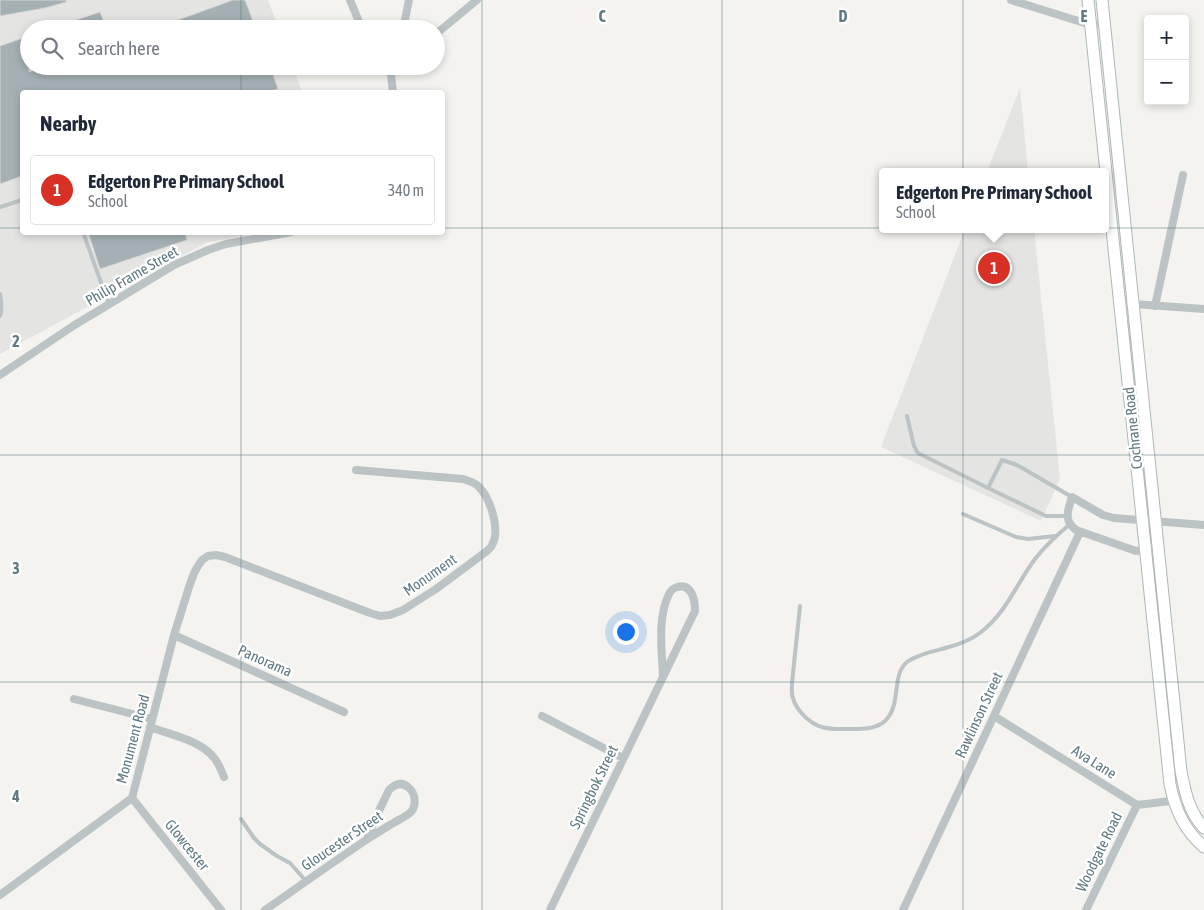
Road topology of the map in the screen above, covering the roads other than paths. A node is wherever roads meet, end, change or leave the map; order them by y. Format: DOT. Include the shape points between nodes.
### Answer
graph roads {
  1 [pos="350,0"];
  2 [pos="409,0"];
  3 [pos="477,0"];
  4 [pos="1011,0"];
  5 [pos="1088,0"];
  6 [pos="1102,0"];
  7 [pos="358,20"];
  8 [pos="405,20"];
  9 [pos="1104,22"];
  10 [pos="1090,25"];
  11 [pos="445,27"];
  12 [pos="391,75"];
  13 [pos="393,90"];
  14 [pos="1105,168"];
  15 [pos="1184,176"];
  16 [pos="20,201"];
  17 [pos="1109,201"];
  18 [pos="0,207"];
  19 [pos="84,235"];
  20 [pos="274,235"];
  21 [pos="0,294"];
  22 [pos="1120,303"];
  23 [pos="1133,304"];
  24 [pos="109,305"];
  25 [pos="1155,306"];
  26 [pos="1204,309"];
  27 [pos="0,316"];
  28 [pos="0,375"];
  29 [pos="907,416"];
  30 [pos="356,470"];
  31 [pos="988,488"];
  32 [pos="1072,498"];
  33 [pos="963,514"];
  34 [pos="1069,520"];
  35 [pos="1142,520"];
  36 [pos="1156,522"];
  37 [pos="1204,525"];
  38 [pos="1080,532"];
  39 [pos="1055,536"];
  40 [pos="1158,540"];
  41 [pos="1145,548"];
  42 [pos="202,560"];
  43 [pos="800,606"];
  44 [pos="174,635"];
  45 [pos="663,676"];
  46 [pos="74,699"];
  47 [pos="344,712"];
  48 [pos="542,716"];
  49 [pos="994,716"];
  50 [pos="152,719"];
  51 [pos="150,727"];
  52 [pos="623,758"];
  53 [pos="224,777"];
  54 [pos="132,798"];
  55 [pos="1187,799"];
  56 [pos="1174,801"];
  57 [pos="1137,805"];
  58 [pos="241,819"];
  59 [pos="1204,828"];
  60 [pos="367,840"];
  61 [pos="1204,846"];
  62 [pos="306,881"];
  63 [pos="0,895"];
  64 [pos="221,910"];
  65 [pos="265,910"];
  66 [pos="550,910"];
  67 [pos="904,910"];
  68 [pos="1086,910"];
  1 -- 7 [label="street"];
  2 -- 8 [label="street"];
  3 -- 11 [label="street"];
  4 -- 10 [label="street"];
  5 -- 10 [label="street, Cochrane Road"];
  6 -- 9 [label="street, Cochrane Road"];
  9 -- 10 [label="street"];
  9 -- 23 [label="street, Cochrane Road"];
  10 -- 14 [label="street, Cochrane Road"];
  12 -- 13 [label="street"];
  15 -- 25 [label="street"];
  16 -- 18 [label="lane"];
  17 -- 22 [label="street, Cochrane Road"];
  19 -- 24 [label="lane"];
  20 -- 24 [label="street, Philip Frame Street" via="208,250 174,265"];
  21 -- 27 [label="lane"];
  22 -- 23 [label="street"];
  22 -- 35 [label="street, Cochrane Road"];
  23 -- 25 [label="street"];
  23 -- 36 [label="street, Cochrane Road"];
  24 -- 28 [label="street, Philip Frame Street"];
  25 -- 26 [label="street"];
  29 -- 31 [label="lane" via="918,453"];
  30 -- 42 [label="street, Monument" via="473,482 491,507 495,526 492,545 436,589 403,610 380,616 225,557 208,556"];
  31 -- 32 [label="lane" via="1002,460 1017,465"];
  31 -- 34 [label="lane" via="1046,516"];
  32 -- 34 [label="street"];
  32 -- 35 [label="street" via="1109,517"];
  33 -- 39 [label="lane" via="1016,537"];
  34 -- 38 [label="street"];
  34 -- 39 [label="lane"];
  35 -- 36 [label="street"];
  35 -- 41 [label="street, Cochrane Road"];
  36 -- 37 [label="street"];
  36 -- 40 [label="street, Cochrane Road"];
  38 -- 41 [label="street" via="1136,551"];
  38 -- 49 [label="street, Rawlinson Street"];
  39 -- 43 [label="lane" via="1034,559 999,615 984,630 906,663 892,710 884,721 874,727 820,726 803,714 794,701 792,683"];
  40 -- 41 [label="street"];
  40 -- 55 [label="street, Cochrane Road"];
  41 -- 56 [label="street, Cochrane Road"];
  42 -- 44 [label="street, Monument Road" via="190,584"];
  44 -- 47 [label="street, Panorama"];
  44 -- 50 [label="street, Monument Road"];
  45 -- 45 [label="street, Springbok Street" via="695,611 691,592 684,586 669,593 663,610"];
  45 -- 52 [label="street, Springbok Street"];
  46 -- 50 [label="street"];
  48 -- 52 [label="street"];
  49 -- 57 [label="street, Ava Lane"];
  49 -- 67 [label="street, Rawlinson Street"];
  50 -- 51 [label="street, Monument Road"];
  51 -- 53 [label="street" via="191,741 209,752"];
  51 -- 54 [label="street, Monument Road"];
  52 -- 66 [label="street, Springbok Street"];
  54 -- 63 [label="street, Monument Road"];
  54 -- 64 [label="street, Glowcester"];
  55 -- 56 [label="street"];
  55 -- 59 [label="street, Cochrane Road"];
  56 -- 57 [label="street"];
  56 -- 61 [label="street, Cochrane Road" via="1185,826"];
  57 -- 68 [label="street, Woodgate Road"];
  58 -- 62 [label="lane" via="260,844 290,863"];
  60 -- 60 [label="street, Gloucester Street" via="412,811 415,800 408,787 403,784 393,786"];
  60 -- 62 [label="street, Gloucester Street"];
  62 -- 65 [label="street, Gloucester Street"];
}
